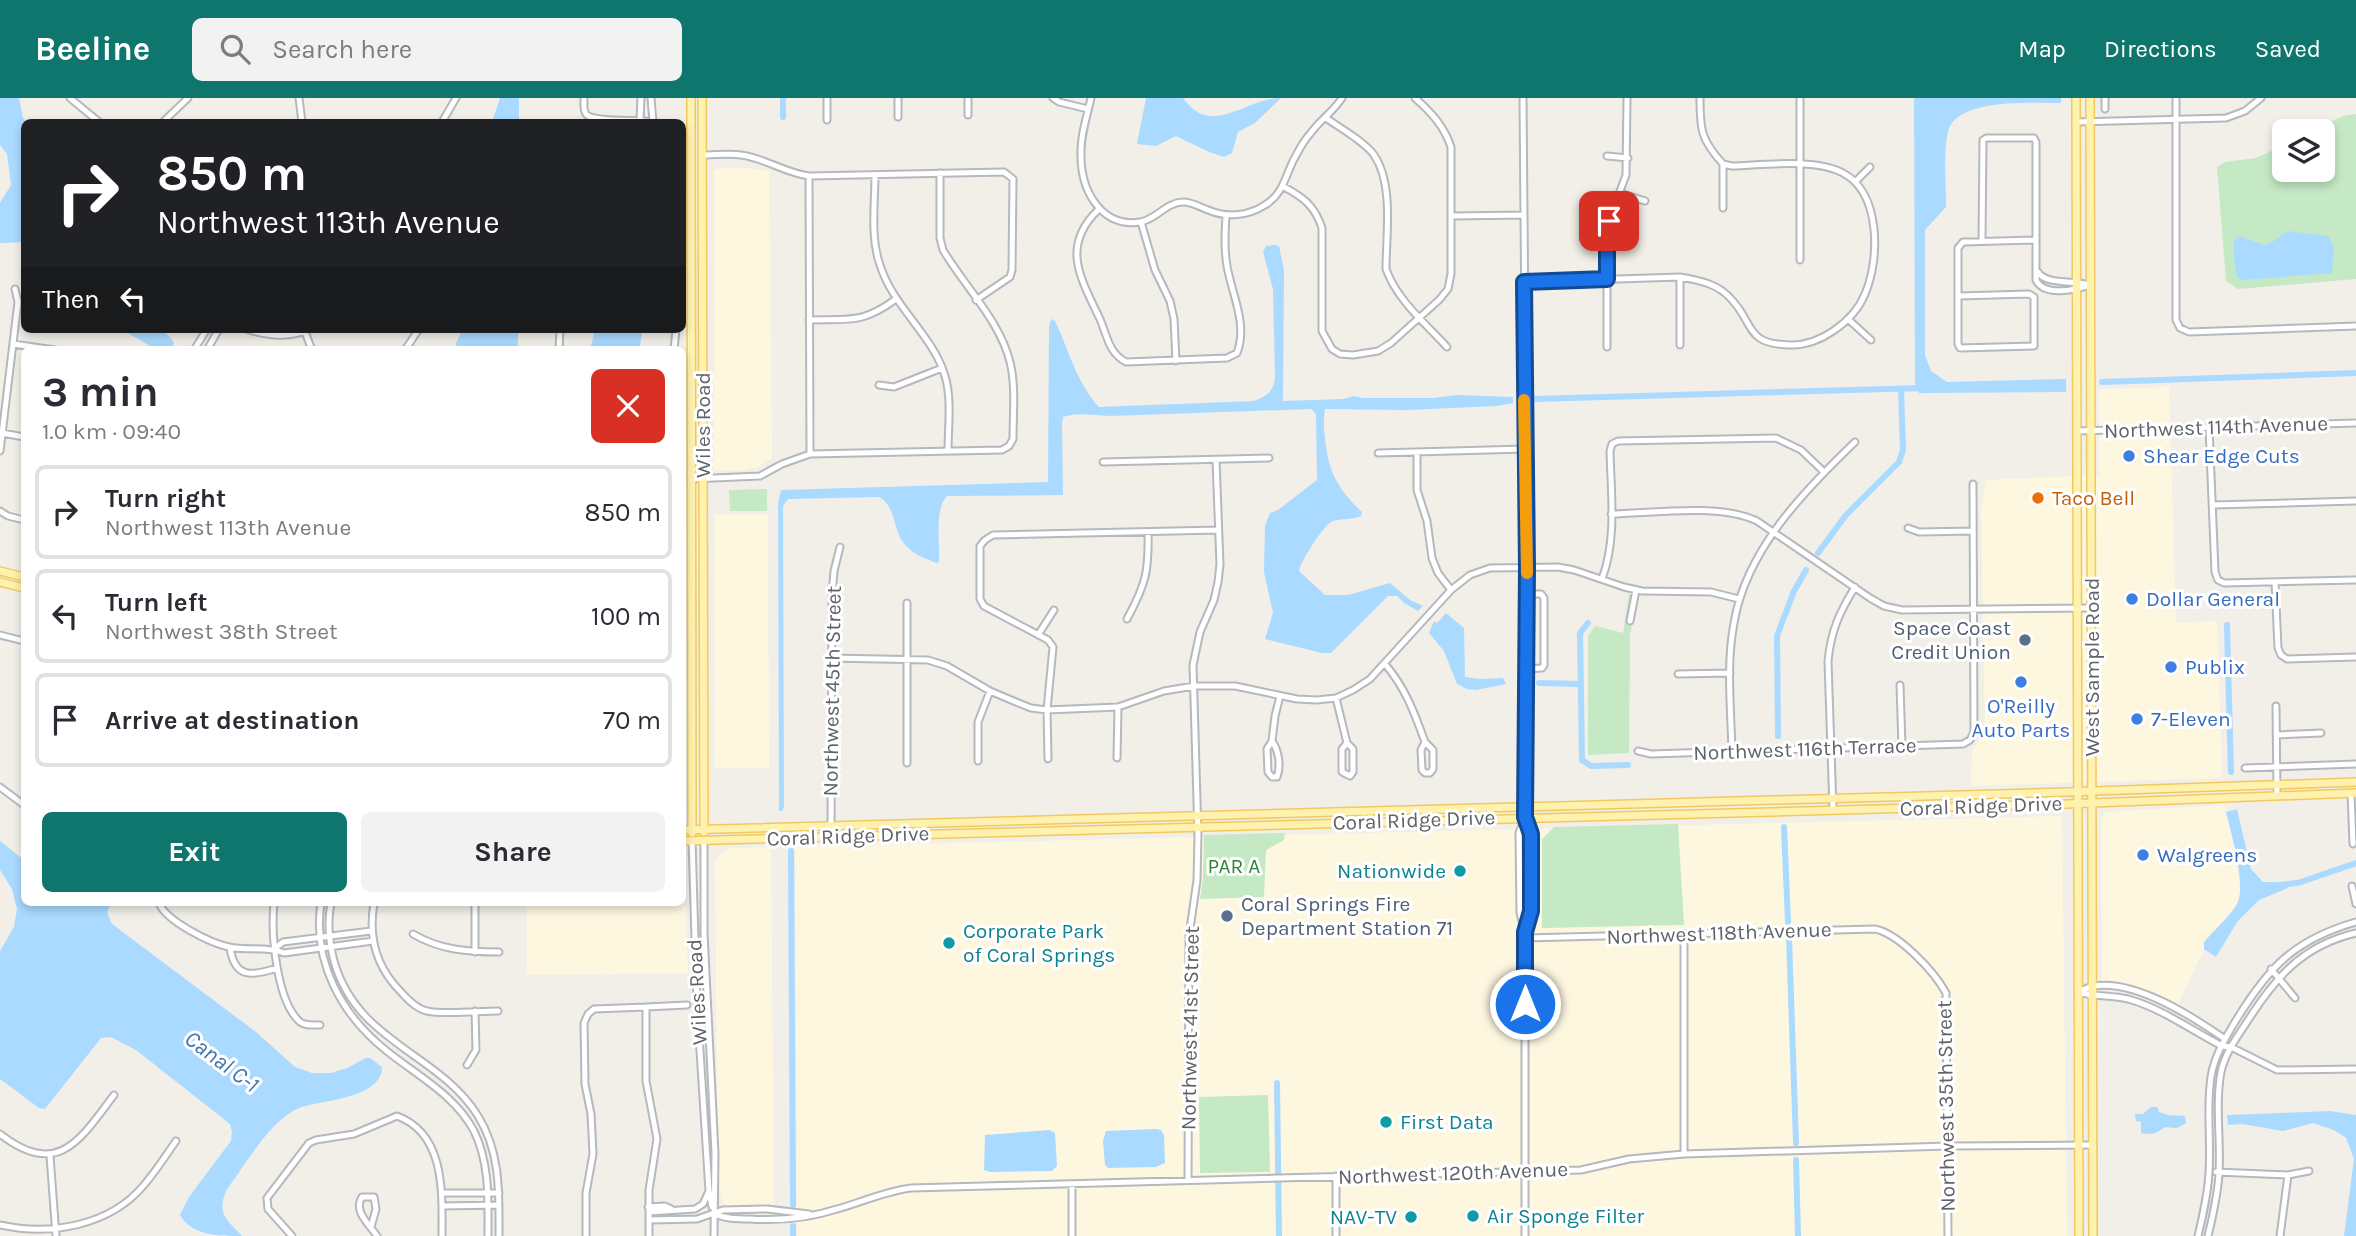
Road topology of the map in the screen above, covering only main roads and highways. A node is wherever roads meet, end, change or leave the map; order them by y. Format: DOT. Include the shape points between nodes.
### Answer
graph roads {
  1 [pos="691,98"];
  2 [pos="702,98"];
  3 [pos="2076,98"];
  4 [pos="2090,98"];
  5 [pos="691,141"];
  6 [pos="702,155"];
  7 [pos="0,571"];
  8 [pos="21,576"];
  9 [pos="0,582"];
  10 [pos="21,587"];
  11 [pos="2356,782"];
  12 [pos="2092,791"];
  13 [pos="2078,792"];
  14 [pos="2354,794"];
  15 [pos="1706,802"];
  16 [pos="2078,803"];
  17 [pos="2092,803"];
  18 [pos="1687,813"];
  19 [pos="704,829"];
  20 [pos="686,830"];
  21 [pos="692,830"];
  22 [pos="704,840"];
  23 [pos="686,841"];
  24 [pos="692,841"];
  25 [pos="2079,1236"];
  26 [pos="2093,1236"];
  1 -- 5 [label="main road, Wiles Road"];
  2 -- 6 [label="main road, Wiles Road"];
  3 -- 13 [label="main road, West Sample Road"];
  4 -- 12 [label="main road, West Sample Road"];
  5 -- 6 [label="main road"];
  5 -- 21 [label="main road, Wiles Road"];
  6 -- 19 [label="main road, Wiles Road"];
  7 -- 8 [label="main road"];
  9 -- 10 [label="main road"];
  11 -- 12 [label="main road, Coral Ridge Drive"];
  12 -- 13 [label="main road, Coral Ridge Drive"];
  12 -- 17 [label="main road, West Sample Road"];
  13 -- 15 [label="main road, Coral Ridge Drive"];
  13 -- 16 [label="main road, West Sample Road"];
  14 -- 17 [label="main road, Coral Ridge Drive"];
  15 -- 18 [label="main road"];
  15 -- 19 [label="main road, Coral Ridge Drive"];
  16 -- 17 [label="main road, Coral Ridge Drive"];
  16 -- 18 [label="main road, Coral Ridge Drive"];
  16 -- 25 [label="main road, West Sample Road"];
  17 -- 26 [label="main road, West Sample Road"];
  18 -- 22 [label="main road, Coral Ridge Drive"];
  19 -- 21 [label="main road, Coral Ridge Drive"];
  19 -- 22 [label="main road, Wiles Road"];
  20 -- 21 [label="main road, Coral Ridge Drive"];
  21 -- 24 [label="main road, Wiles Road"];
  22 -- 24 [label="main road, Coral Ridge Drive"];
  23 -- 24 [label="main road, Coral Ridge Drive"];
}
